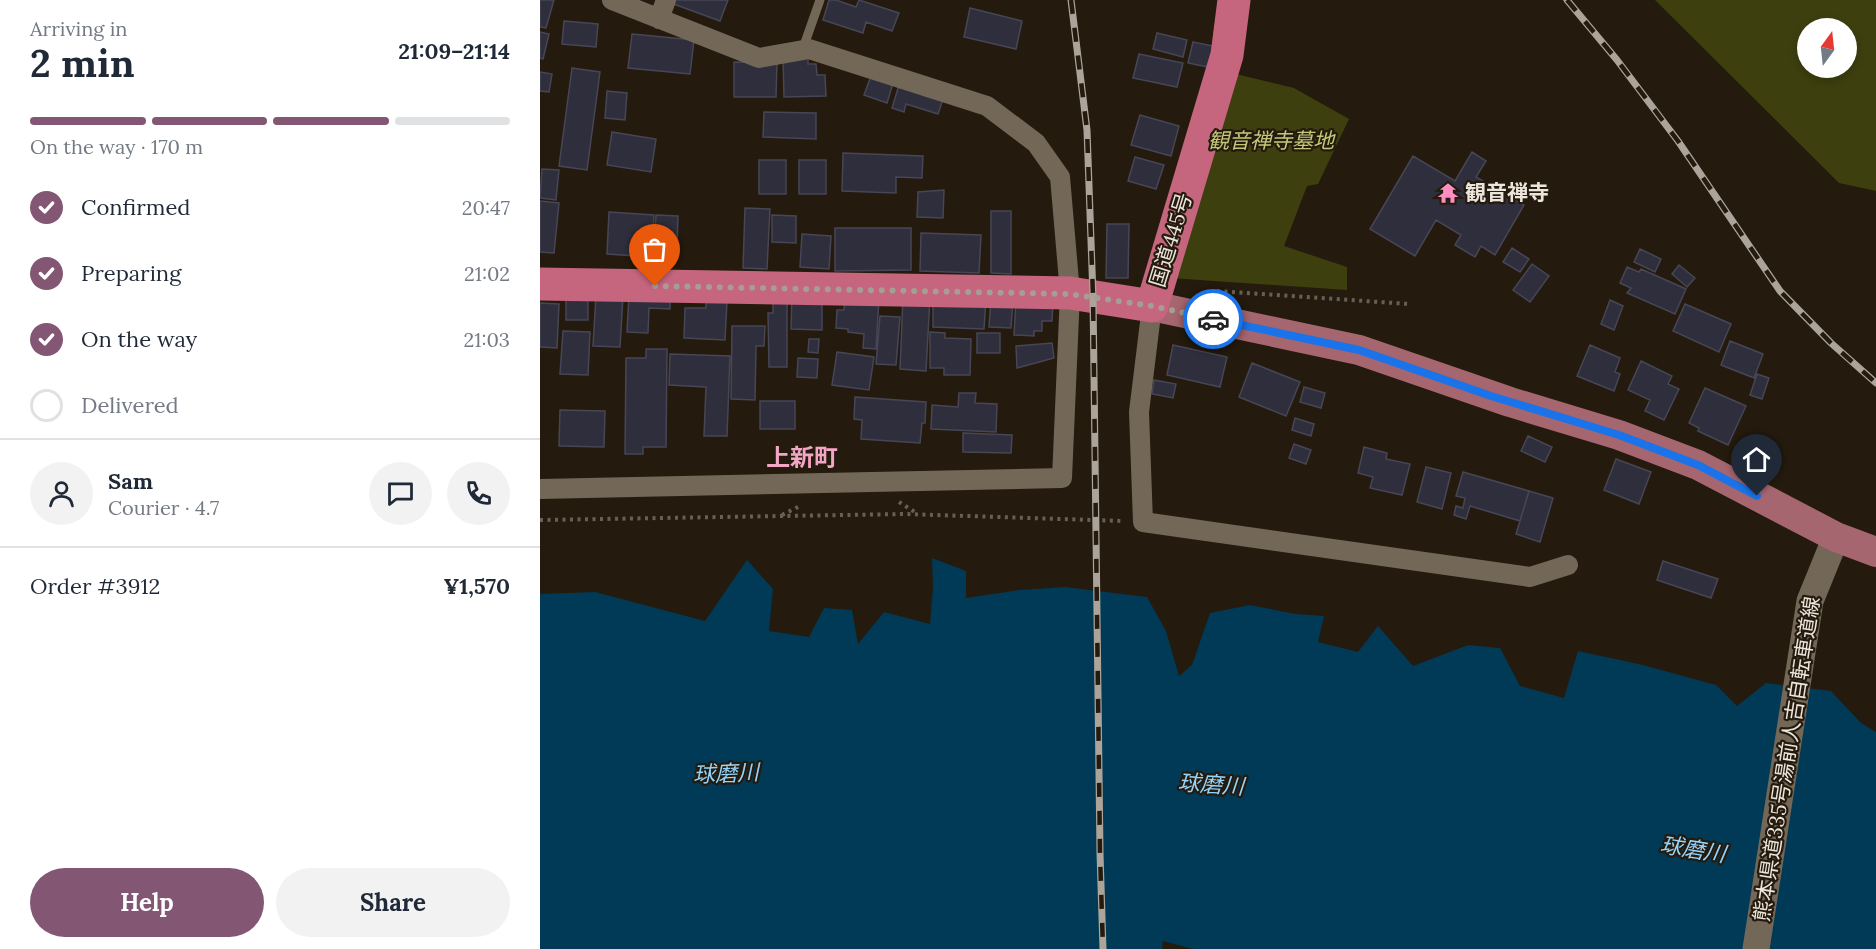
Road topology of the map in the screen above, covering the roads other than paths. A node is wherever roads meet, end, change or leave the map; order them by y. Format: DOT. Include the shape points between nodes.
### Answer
graph roads {
  1 [pos="612,0"];
  2 [pos="666,0"];
  3 [pos="820,0"];
  4 [pos="1234,0"];
  5 [pos="659,19"];
  6 [pos="802,51"];
  7 [pos="540,284"];
  8 [pos="1070,294"];
  9 [pos="1152,306"];
  10 [pos="540,489"];
  11 [pos="1836,537"];
  12 [pos="1876,552"];
  13 [pos="1568,565"];
  14 [pos="1756,949"];
  1 -- 5 [label="street"];
  2 -- 5 [label="street"];
  3 -- 6 [label="lane"];
  4 -- 9 [label="highway, 国道445号" via="1227,55"];
  5 -- 6 [label="street" via="759,58"];
  6 -- 8 [label="street" via="809,49 987,106 1036,143 1060,177"];
  7 -- 8 [label="highway, 国道445号"];
  8 -- 9 [label="highway, 国道445号"];
  8 -- 10 [label="street" via="1062,478"];
  9 -- 11 [label="main road" via="1359,350 1619,435 1698,465"];
  9 -- 13 [label="street" via="1139,412 1143,522 1530,577"];
  11 -- 12 [label="main road"];
  11 -- 14 [label="main road, 熊本県道335号湯前人吉自転車道線" via="1810,601"];
}
